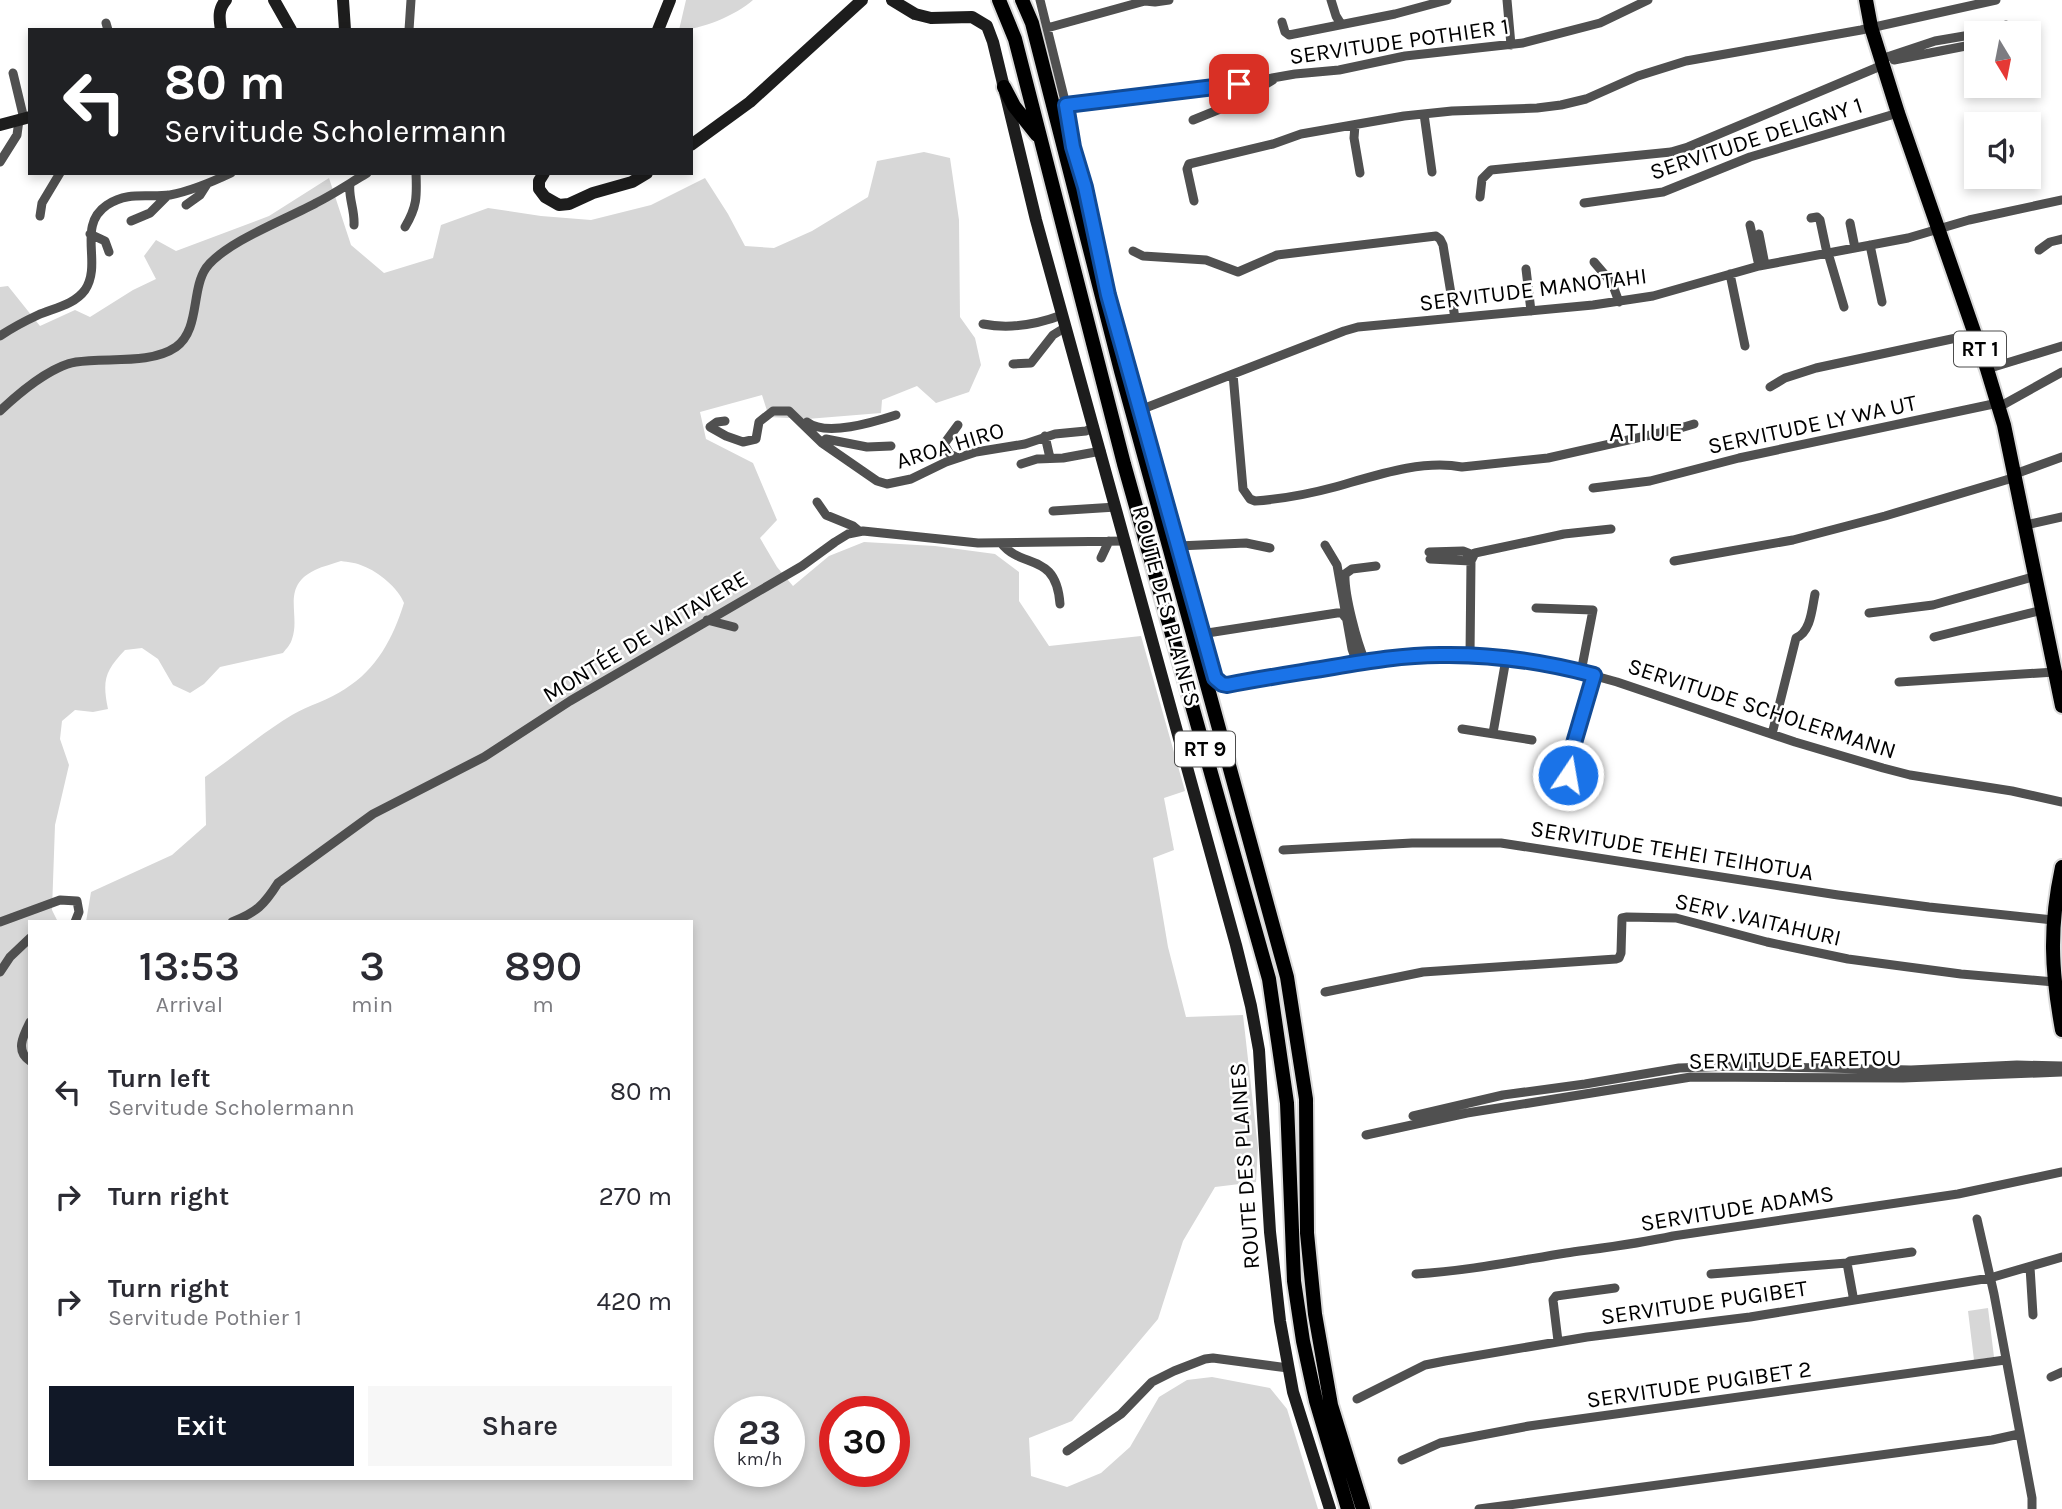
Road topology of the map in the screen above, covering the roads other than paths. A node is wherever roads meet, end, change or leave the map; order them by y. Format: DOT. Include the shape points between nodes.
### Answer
graph roads {
  1 [pos="226,0"];
  2 [pos="274,0"];
  3 [pos="343,0"];
  4 [pos="411,0"];
  5 [pos="670,0"];
  6 [pos="862,0"];
  7 [pos="892,0"];
  8 [pos="999,0"];
  9 [pos="1022,0"];
  10 [pos="1040,0"];
  11 [pos="1169,0"];
  12 [pos="1331,0"];
  13 [pos="1447,0"];
  14 [pos="1507,0"];
  15 [pos="1648,0"];
  16 [pos="1866,0"];
  17 [pos="1996,0"];
  18 [pos="1145,1"];
  19 [pos="1282,22"];
  20 [pos="1341,24"];
  21 [pos="1871,27"];
  22 [pos="221,28"];
  23 [pos="290,28"];
  24 [pos="345,28"];
  25 [pos="410,28"];
  26 [pos="658,28"];
  27 [pos="1047,28"];
  28 [pos="1964,36"];
  29 [pos="1511,45"];
  30 [pos="1964,46"];
  31 [pos="1882,62"];
  32 [pos="13,73"];
  33 [pos="1278,77"];
  34 [pos="1004,87"];
  35 [pos="1066,105"];
  36 [pos="1898,113"];
  37 [pos="1424,114"];
  38 [pos="24,119"];
  39 [pos="1193,120"];
  40 [pos="0,125"];
  41 [pos="1355,125"];
  42 [pos="1041,141"];
  43 [pos="693,144"];
  44 [pos="0,162"];
  45 [pos="1432,172"];
  46 [pos="1360,173"];
  47 [pos="59,175"];
  48 [pos="227,175"];
  49 [pos="364,175"];
  50 [pos="416,175"];
  51 [pos="543,175"];
  52 [pos="644,175"];
  53 [pos="207,184"];
  54 [pos="350,184"];
  55 [pos="168,195"];
  56 [pos="1480,197"];
  57 [pos="1194,201"];
  58 [pos="2059,201"];
  59 [pos="1584,203"];
  60 [pos="186,205"];
  61 [pos="40,216"];
  62 [pos="1811,218"];
  63 [pos="131,221"];
  64 [pos="1850,223"];
  65 [pos="354,225"];
  66 [pos="1750,225"];
  67 [pos="405,228"];
  68 [pos="1939,230"];
  69 [pos="90,234"];
  70 [pos="1759,234"];
  71 [pos="2062,239"];
  72 [pos="1870,245"];
  73 [pos="1855,248"];
  74 [pos="2039,250"];
  75 [pos="1133,251"];
  76 [pos="109,252"];
  77 [pos="1828,253"];
  78 [pos="1594,262"];
  79 [pos="1762,266"];
  80 [pos="1525,269"];
  81 [pos="1730,274"];
  82 [pos="1619,302"];
  83 [pos="1882,302"];
  84 [pos="1843,307"];
  85 [pos="1531,311"];
  86 [pos="1455,318"];
  87 [pos="1064,321"];
  88 [pos="983,324"];
  89 [pos="1975,334"];
  90 [pos="0,336"];
  91 [pos="1745,345"];
  92 [pos="2062,346"];
  93 [pos="1013,364"];
  94 [pos="1987,369"];
  95 [pos="2062,372"];
  96 [pos="1233,374"];
  97 [pos="1770,387"];
  98 [pos="1999,405"];
  99 [pos="1140,410"];
  100 [pos="0,411"];
  101 [pos="773,411"];
  102 [pos="896,415"];
  103 [pos="725,421"];
  104 [pos="1694,424"];
  105 [pos="958,425"];
  106 [pos="1094,427"];
  107 [pos="1045,436"];
  108 [pos="822,443"];
  109 [pos="891,446"];
  110 [pos="1101,452"];
  111 [pos="958,458"];
  112 [pos="1051,458"];
  113 [pos="2062,460"];
  114 [pos="1021,464"];
  115 [pos="2016,477"];
  116 [pos="1593,488"];
  117 [pos="817,502"];
  118 [pos="1116,507"];
  119 [pos="1054,511"];
  120 [pos="2062,517"];
  121 [pos="2026,525"];
  122 [pos="1611,529"];
  123 [pos="859,531"];
  124 [pos="1109,541"];
  125 [pos="1126,541"];
  126 [pos="1001,543"];
  127 [pos="1325,545"];
  128 [pos="1178,546"];
  129 [pos="1270,548"];
  130 [pos="1429,556"];
  131 [pos="1101,558"];
  132 [pos="1472,558"];
  133 [pos="1674,561"];
  134 [pos="1376,566"];
  135 [pos="2036,576"];
  136 [pos="1815,594"];
  137 [pos="1060,604"];
  138 [pos="1536,608"];
  139 [pos="2043,610"];
  140 [pos="1869,613"];
  141 [pos="1345,617"];
  142 [pos="707,620"];
  143 [pos="734,627"];
  144 [pos="1201,634"];
  145 [pos="1934,638"];
  146 [pos="1470,655"];
  147 [pos="1506,659"];
  148 [pos="1361,662"];
  149 [pos="1581,672"];
  150 [pos="2055,672"];
  151 [pos="1594,675"];
  152 [pos="1899,682"];
  153 [pos="2062,706"];
  154 [pos="1462,729"];
  155 [pos="1493,733"];
  156 [pos="1772,734"];
  157 [pos="1532,740"];
  158 [pos="1568,775"];
  159 [pos="2062,802"];
  160 [pos="1283,850"];
  161 [pos="2062,867"];
  162 [pos="2053,919"];
  163 [pos="76,920"];
  164 [pos="237,920"];
  165 [pos="0,922"];
  166 [pos="28,940"];
  167 [pos="0,972"];
  168 [pos="2054,982"];
  169 [pos="1325,992"];
  170 [pos="28,1028"];
  171 [pos="2062,1030"];
  172 [pos="28,1060"];
  173 [pos="2062,1066"];
  174 [pos="2062,1072"];
  175 [pos="1413,1116"];
  176 [pos="1366,1135"];
  177 [pos="2062,1172"];
  178 [pos="1977,1219"];
  179 [pos="1912,1252"];
  180 [pos="2062,1257"];
  181 [pos="1847,1263"];
  182 [pos="2031,1267"];
  183 [pos="1416,1273"];
  184 [pos="1711,1274"];
  185 [pos="1990,1278"];
  186 [pos="1615,1288"];
  187 [pos="1852,1300"];
  188 [pos="2034,1315"];
  189 [pos="1558,1341"];
  190 [pos="2005,1360"];
  191 [pos="1288,1368"];
  192 [pos="2062,1372"];
  193 [pos="2050,1377"];
  194 [pos="1357,1399"];
  195 [pos="2019,1434"];
  196 [pos="1067,1451"];
  197 [pos="1402,1460"];
  198 [pos="1330,1509"];
  199 [pos="1348,1509"];
  200 [pos="1363,1509"];
  201 [pos="1479,1509"];
  202 [pos="2032,1509"];
  1 -- 22 [label="main road" via="219,12"];
  2 -- 23 [label="main road"];
  3 -- 24 [label="main road"];
  4 -- 25 [label="street"];
  5 -- 26 [label="main road"];
  6 -- 43 [label="main road" via="750,102"];
  7 -- 34 [label="main road, ROUTE DES PLAINES" via="915,14 972,17 987,26"];
  8 -- 42 [label="main road, ROUTE DES PLAINES / RT 9" via="1015,39"];
  9 -- 200 [label="main road, ROUTE DES PLAINES / RT 9" via="1032,23 1121,371 1287,977 1306,1098 1307,1233 1315,1314 1331,1405"];
  10 -- 27 [label="street"];
  11 -- 18 [label="street"];
  12 -- 20 [label="street"];
  13 -- 20 [label="street"];
  14 -- 29 [label="street"];
  15 -- 29 [label="street, SERVITUDE POTHIER 1" via="1600,23"];
  16 -- 21 [label="main road, RT 1"];
  17 -- 21 [label="street"];
  18 -- 27 [label="street"];
  19 -- 20 [label="street" via="1289,35"];
  21 -- 31 [label="main road, RT 1"];
  21 -- 37 [label="street" via="1686,61 1561,105"];
  27 -- 35 [label="street"];
  28 -- 31 [label="street" via="1935,41"];
  29 -- 33 [label="street, SERVITUDE POTHIER 1" via="1405,56"];
  30 -- 31 [label="street"];
  31 -- 36 [label="main road, RT 1"];
  31 -- 56 [label="street" via="1671,152 1491,170 1482,179"];
  32 -- 38 [label="street"];
  33 -- 35 [label="street, SERVITUDE POTHIER 1"];
  33 -- 39 [label="street" via="1236,103"];
  34 -- 42 [label="main road"];
  34 -- 87 [label="main road, ROUTE DES PLAINES"];
  35 -- 99 [label="street" via="1108,295"];
  36 -- 59 [label="street, SERVITUDE DELIGNY 1" via="1750,157 1662,192"];
  36 -- 68 [label="main road, RT 1"];
  37 -- 41 [label="street"];
  37 -- 45 [label="street"];
  38 -- 40 [label="main road"];
  38 -- 44 [label="street"];
  41 -- 46 [label="street"];
  41 -- 57 [label="street" via="1301,134 1189,164"];
  42 -- 199 [label="main road, ROUTE DES PLAINES / RT 9" via="1124,464 1269,979 1287,1103 1294,1282 1316,1401"];
  47 -- 61 [label="street" via="42,203"];
  48 -- 53 [label="street"];
  49 -- 54 [label="street"];
  50 -- 67 [label="street" via="416,203"];
  51 -- 52 [label="main road" via="539,189 559,205"];
  53 -- 55 [label="street"];
  53 -- 60 [label="street"];
  54 -- 65 [label="street"];
  54 -- 100 [label="street" via="215,259 205,270 187,335 176,347 153,356 71,363 37,381"];
  55 -- 63 [label="street" via="150,213"];
  55 -- 69 [label="street" via="119,199 96,216"];
  58 -- 68 [label="street, SERVITUDE MANOTAHI"];
  62 -- 77 [label="street" via="1820,220"];
  64 -- 73 [label="street"];
  66 -- 79 [label="street"];
  68 -- 72 [label="street, SERVITUDE MANOTAHI"];
  68 -- 89 [label="main road, RT 1"];
  69 -- 76 [label="street" via="106,242"];
  69 -- 90 [label="street" via="91,264 84,291"];
  70 -- 79 [label="street"];
  71 -- 74 [label="street"];
  72 -- 73 [label="street, SERVITUDE MANOTAHI"];
  72 -- 83 [label="street"];
  73 -- 77 [label="street, SERVITUDE MANOTAHI"];
  75 -- 86 [label="street" via="1143,256 1206,260 1238,272 1277,255 1436,236 1443,245"];
  77 -- 79 [label="street, SERVITUDE MANOTAHI"];
  77 -- 84 [label="street"];
  78 -- 82 [label="street" via="1612,283"];
  79 -- 81 [label="street, SERVITUDE MANOTAHI"];
  80 -- 85 [label="street"];
  81 -- 82 [label="street, SERVITUDE MANOTAHI"];
  81 -- 91 [label="street"];
  82 -- 85 [label="street, SERVITUDE MANOTAHI"];
  85 -- 86 [label="street, SERVITUDE MANOTAHI"];
  86 -- 96 [label="street, SERVITUDE MANOTAHI" via="1359,327"];
  87 -- 88 [label="street"];
  87 -- 93 [label="street" via="1031,363"];
  87 -- 106 [label="main road, ROUTE DES PLAINES"];
  89 -- 94 [label="main road, RT 1"];
  89 -- 97 [label="street" via="1816,368"];
  92 -- 94 [label="street"];
  94 -- 98 [label="main road, RT 1"];
  95 -- 98 [label="street, SERVITUDE LY WA UT"];
  96 -- 99 [label="street, SERVITUDE MANOTAHI"];
  96 -- 104 [label="street" via="1243,489 1255,501 1313,492 1383,473 1548,458"];
  98 -- 115 [label="main road, RT 1"];
  98 -- 116 [label="street, SERVITUDE LY WA UT" via="1739,458 1650,481"];
  99 -- 128 [label="street"];
  101 -- 102 [label="street" via="786,405 814,428 858,426"];
  101 -- 103 [label="street" via="760,422 756,439 743,442 710,427"];
  101 -- 108 [label="street, AROA HIRO" via="789,411"];
  105 -- 111 [label="street" via="944,444"];
  106 -- 107 [label="street, AROA HIRO"];
  106 -- 110 [label="main road, ROUTE DES PLAINES"];
  107 -- 111 [label="street, AROA HIRO"];
  107 -- 112 [label="street"];
  108 -- 109 [label="street" via="826,439 867,447"];
  108 -- 111 [label="street, AROA HIRO" via="887,484 911,479"];
  110 -- 112 [label="street"];
  110 -- 118 [label="main road, ROUTE DES PLAINES"];
  112 -- 114 [label="street"];
  113 -- 115 [label="street"];
  115 -- 121 [label="main road, RT 1"];
  115 -- 133 [label="street" via="1793,540"];
  117 -- 123 [label="street" via="826,515"];
  118 -- 119 [label="street"];
  118 -- 125 [label="main road, ROUTE DES PLAINES"];
  120 -- 121 [label="street"];
  121 -- 135 [label="main road, RT 1"];
  122 -- 132 [label="street" via="1564,534"];
  123 -- 126 [label="street"];
  123 -- 142 [label="street, MONTÉE DE VAITAVERE"];
  124 -- 125 [label="street"];
  124 -- 126 [label="street"];
  124 -- 131 [label="street"];
  125 -- 191 [label="main road, ROUTE DES PLAINES" via="1251,1006 1262,1083 1276,1291"];
  126 -- 137 [label="street" via="1008,551 1046,568"];
  127 -- 141 [label="street" via="1337,565"];
  128 -- 129 [label="street" via="1246,542"];
  128 -- 144 [label="street"];
  130 -- 132 [label="street" via="1463,551"];
  132 -- 146 [label="street"];
  134 -- 148 [label="street" via="1345,574"];
  135 -- 139 [label="main road, RT 1"];
  135 -- 140 [label="street" via="1933,605"];
  136 -- 156 [label="street" via="1808,627 1796,638"];
  138 -- 149 [label="street" via="1593,610"];
  139 -- 145 [label="street"];
  139 -- 150 [label="main road, RT 1"];
  141 -- 144 [label="street" via="1337,612"];
  141 -- 148 [label="street" via="1353,657"];
  142 -- 143 [label="street"];
  142 -- 164 [label="street, MONTÉE DE VAITAVERE" via="505,745 373,814 278,883 257,911"];
  144 -- 148 [label="street, SERVITUDE SCHOLERMANN" via="1212,671 1218,682 1227,685"];
  146 -- 147 [label="street, SERVITUDE SCHOLERMANN"];
  146 -- 148 [label="street, SERVITUDE SCHOLERMANN"];
  147 -- 149 [label="street, SERVITUDE SCHOLERMANN"];
  147 -- 155 [label="street"];
  149 -- 151 [label="street, SERVITUDE SCHOLERMANN"];
  150 -- 152 [label="street"];
  150 -- 153 [label="main road, RT 1"];
  151 -- 156 [label="street, SERVITUDE SCHOLERMANN"];
  151 -- 158 [label="street"];
  154 -- 155 [label="street"];
  155 -- 157 [label="street"];
  156 -- 159 [label="street, SERVITUDE SCHOLERMANN" via="1910,775"];
  160 -- 162 [label="street, SERVITUDE TEHEI TEIHOTUA" via="1501,843 1838,895"];
  161 -- 162 [label="main road"];
  162 -- 168 [label="main road"];
  163 -- 165 [label="street" via="77,901 69,899"];
  166 -- 167 [label="street"];
  168 -- 169 [label="street, SERV .VAITAHURI" via="1848,959 1676,918 1627,916 1621,922 1619,958 1423,972"];
  168 -- 171 [label="main road"];
  170 -- 172 [label="street" via="21,1046"];
  173 -- 175 [label="street, SERVITUDE FARETOU" via="1910,1070 1689,1067 1503,1095"];
  174 -- 176 [label="street, SERVITUDE FARETOU" via="1903,1078 1691,1077 1467,1113"];
  177 -- 183 [label="street, SERVITUDE ADAMS" via="1875,1207 1526,1261"];
  178 -- 185 [label="street"];
  179 -- 181 [label="street"];
  180 -- 182 [label="street, SERVITUDE PUGIBET"];
  181 -- 184 [label="street"];
  181 -- 187 [label="street"];
  182 -- 185 [label="street, SERVITUDE PUGIBET"];
  182 -- 188 [label="street"];
  185 -- 187 [label="street, SERVITUDE PUGIBET"];
  185 -- 190 [label="street"];
  186 -- 189 [label="street" via="1556,1296 1552,1300"];
  187 -- 189 [label="street, SERVITUDE PUGIBET"];
  189 -- 194 [label="street, SERVITUDE PUGIBET" via="1425,1365"];
  190 -- 195 [label="street"];
  190 -- 197 [label="street, SERVITUDE PUGIBET 2" via="1529,1426 1440,1443"];
  191 -- 196 [label="street" via="1205,1359 1152,1382 1121,1414"];
  191 -- 198 [label="main road, ROUTE DES PLAINES"];
  192 -- 193 [label="street"];
  195 -- 201 [label="street"];
  195 -- 202 [label="street"];
}
